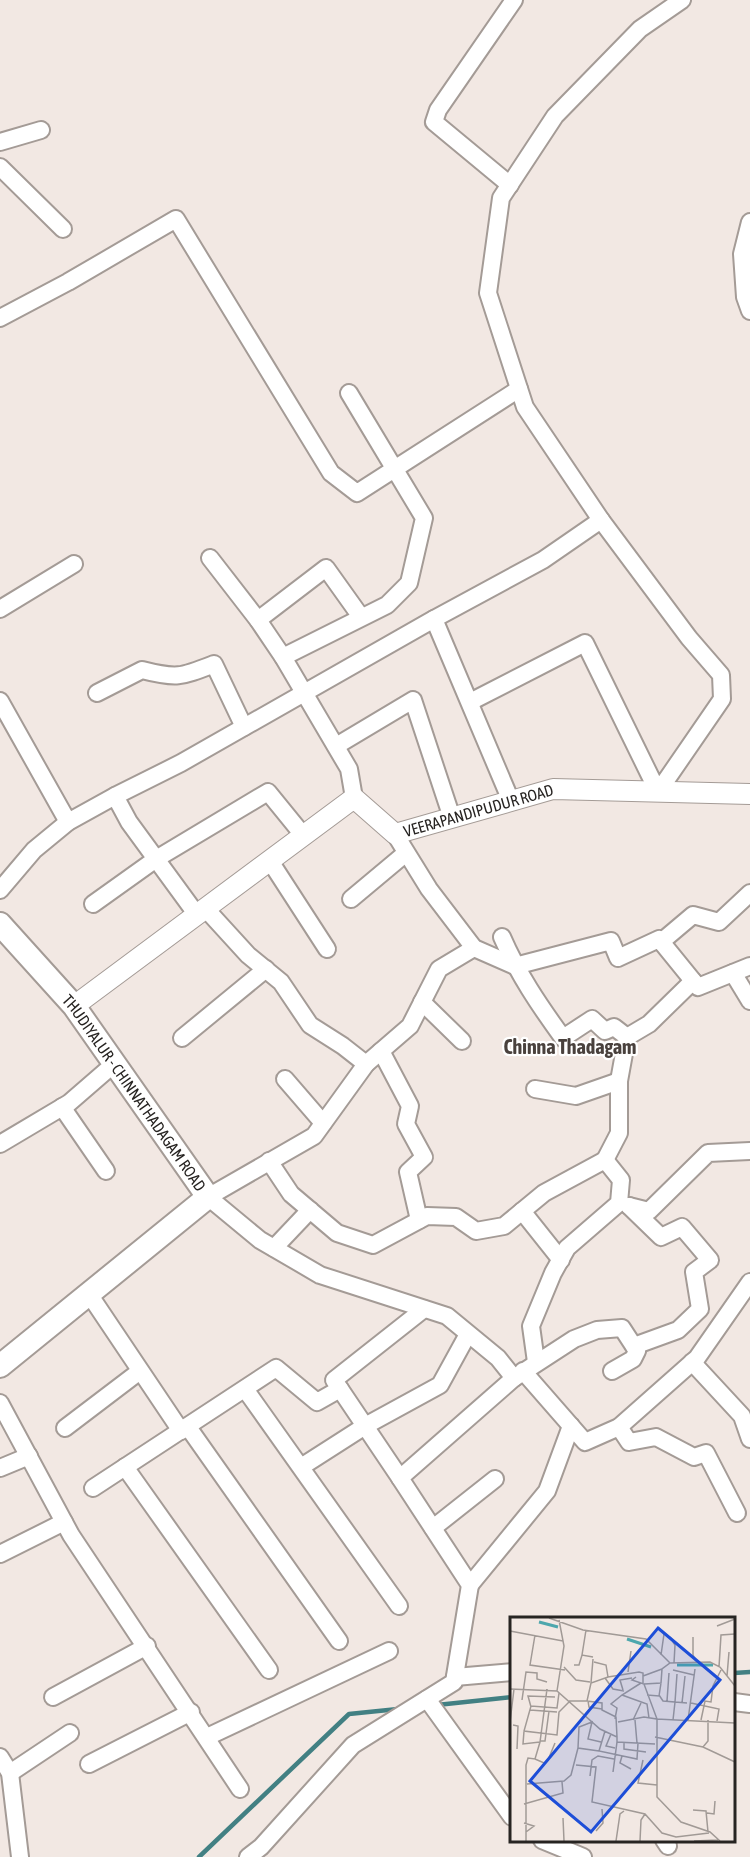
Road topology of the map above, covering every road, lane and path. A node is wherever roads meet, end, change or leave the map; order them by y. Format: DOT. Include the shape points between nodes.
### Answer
graph roads {
  1 [pos="514,0"];
  2 [pos="682,0"];
  3 [pos="41,130"];
  4 [pos="0,142"];
  5 [pos="0,167"];
  6 [pos="510,185"];
  7 [pos="750,222"];
  8 [pos="63,229"];
  9 [pos="749,305"];
  10 [pos="0,318"];
  11 [pos="519,389"];
  12 [pos="349,393"];
  13 [pos="394,469"];
  14 [pos="601,520"];
  15 [pos="210,558"];
  16 [pos="74,564"];
  17 [pos="0,609"];
  18 [pos="361,617"];
  19 [pos="434,619"];
  20 [pos="258,620"];
  21 [pos="283,657"];
  22 [pos="97,693"];
  23 [pos="304,693"];
  24 [pos="0,701"];
  25 [pos="470,702"];
  26 [pos="244,727"];
  27 [pos="336,746"];
  28 [pos="658,792"];
  29 [pos="750,794"];
  30 [pos="115,796"];
  31 [pos="354,798"];
  32 [pos="511,801"];
  33 [pos="452,818"];
  34 [pos="68,822"];
  35 [pos="395,834"];
  36 [pos="303,836"];
  37 [pos="406,853"];
  38 [pos="156,859"];
  39 [pos="270,861"];
  40 [pos="0,890"];
  41 [pos="750,893"];
  42 [pos="351,899"];
  43 [pos="93,904"];
  44 [pos="201,912"];
  45 [pos="0,924"];
  46 [pos="502,938"];
  47 [pos="661,942"];
  48 [pos="474,948"];
  49 [pos="327,949"];
  50 [pos="515,966"];
  51 [pos="750,966"];
  52 [pos="266,969"];
  53 [pos="733,973"];
  54 [pos="693,981"];
  55 [pos="750,1001"];
  56 [pos="422,1002"];
  57 [pos="74,1006"];
  58 [pos="627,1037"];
  59 [pos="182,1038"];
  60 [pos="462,1041"];
  61 [pos="381,1051"];
  62 [pos="114,1064"];
  63 [pos="366,1064"];
  64 [pos="285,1079"];
  65 [pos="619,1081"];
  66 [pos="535,1089"];
  67 [pos="62,1107"];
  68 [pos="323,1123"];
  69 [pos="0,1144"];
  70 [pos="750,1151"];
  71 [pos="605,1160"];
  72 [pos="269,1161"];
  73 [pos="106,1171"];
  74 [pos="208,1197"];
  75 [pos="624,1204"];
  76 [pos="310,1210"];
  77 [pos="522,1211"];
  78 [pos="419,1220"];
  79 [pos="274,1248"];
  80 [pos="561,1260"];
  81 [pos="750,1282"];
  82 [pos="89,1294"];
  83 [pos="424,1309"];
  84 [pos="468,1334"];
  85 [pos="634,1347"];
  86 [pos="692,1362"];
  87 [pos="0,1366"];
  88 [pos="525,1370"];
  89 [pos="140,1371"];
  90 [pos="612,1371"];
  91 [pos="245,1389"];
  92 [pos="340,1389"];
  93 [pos="0,1403"];
  94 [pos="365,1426"];
  95 [pos="571,1426"];
  96 [pos="619,1427"];
  97 [pos="65,1428"];
  98 [pos="184,1429"];
  99 [pos="750,1439"];
  100 [pos="29,1456"];
  101 [pos="125,1467"];
  102 [pos="301,1467"];
  103 [pos="0,1468"];
  104 [pos="400,1479"];
  105 [pos="495,1479"];
  106 [pos="93,1488"];
  107 [pos="737,1513"];
  108 [pos="64,1522"];
  109 [pos="433,1528"];
  110 [pos="0,1554"];
  111 [pos="470,1585"];
  112 [pos="399,1606"];
  113 [pos="339,1641"];
  114 [pos="147,1646"];
  115 [pos="389,1651"];
  116 [pos="269,1670"];
  117 [pos="510,1672"];
  118 [pos="455,1677"];
  119 [pos="53,1697"];
  120 [pos="735,1702"];
  121 [pos="430,1704"];
  122 [pos="750,1704"];
  123 [pos="191,1712"];
  124 [pos="70,1733"];
  125 [pos="207,1737"];
  126 [pos="0,1757"];
  127 [pos="89,1764"];
  128 [pos="10,1773"];
  129 [pos="240,1789"];
  130 [pos="510,1814"];
  131 [pos="547,1842"];
  132 [pos="260,1854"];
  133 [pos="20,1857"];
  134 [pos="583,1857"];
  1 -- 6 [label="street" via="438,110 434,122"];
  2 -- 6 [label="street" via="640,29 555,116"];
  3 -- 4 [label="street"];
  5 -- 8 [label="street"];
  6 -- 11 [label="street" via="501,198 488,293"];
  7 -- 9 [label="street" via="742,254"];
  10 -- 13 [label="street" via="176,219 331,473 357,493"];
  11 -- 13 [label="street"];
  11 -- 14 [label="street" via="525,407"];
  12 -- 13 [label="street"];
  13 -- 18 [label="street" via="424,518 409,583 387,605"];
  14 -- 19 [label="street" via="543,560"];
  14 -- 28 [label="street" via="721,675 722,699"];
  15 -- 20 [label="street"];
  16 -- 17 [label="street"];
  18 -- 20 [label="street" via="326,568"];
  18 -- 21 [label="street"];
  19 -- 23 [label="street"];
  19 -- 25 [label="street"];
  20 -- 21 [label="street"];
  21 -- 23 [label="street"];
  22 -- 26 [label="street" via="142,670 182,676 214,664"];
  23 -- 26 [label="street"];
  23 -- 27 [label="street"];
  24 -- 34 [label="street"];
  25 -- 28 [label="street" via="585,643"];
  25 -- 32 [label="street"];
  26 -- 30 [label="street"];
  27 -- 31 [label="street" via="349,769"];
  27 -- 33 [label="street" via="413,700"];
  28 -- 29 [label="street, VEERAPANDIPUDUR ROAD"];
  28 -- 32 [label="street, VEERAPANDIPUDUR ROAD" via="553,789"];
  30 -- 34 [label="street"];
  30 -- 38 [label="street"];
  31 -- 35 [label="street, VEERAPANDIPUDUR ROAD"];
  31 -- 36 [label="street"];
  32 -- 33 [label="street, VEERAPANDIPUDUR ROAD"];
  33 -- 35 [label="street, VEERAPANDIPUDUR ROAD"];
  34 -- 40 [label="street" via="34,850"];
  35 -- 37 [label="street"];
  36 -- 38 [label="street" via="268,792"];
  36 -- 39 [label="street"];
  37 -- 42 [label="street"];
  37 -- 48 [label="street"];
  38 -- 43 [label="street"];
  38 -- 44 [label="street"];
  39 -- 44 [label="street"];
  39 -- 49 [label="street"];
  41 -- 47 [label="street" via="718,922 693,915"];
  44 -- 52 [label="street"];
  44 -- 57 [label="street"];
  45 -- 57 [label="main road, THUDIYALUR - CHINNATHADAGAM ROAD"];
  46 -- 50 [label="street"];
  47 -- 50 [label="street" via="659,939 618,958 611,941"];
  47 -- 54 [label="street"];
  48 -- 50 [label="street"];
  48 -- 56 [label="street" via="439,969"];
  50 -- 58 [label="street" via="563,1038 592,1020 605,1031 614,1027"];
  51 -- 53 [label="street"];
  52 -- 59 [label="street"];
  52 -- 63 [label="street" via="281,982 310,1025"];
  53 -- 54 [label="street" via="698,987"];
  53 -- 55 [label="street"];
  54 -- 58 [label="street" via="649,1024"];
  56 -- 60 [label="street"];
  56 -- 61 [label="street" via="410,1026"];
  57 -- 62 [label="main road, THUDIYALUR - CHINNATHADAGAM ROAD"];
  58 -- 65 [label="street"];
  61 -- 63 [label="street"];
  61 -- 78 [label="street" via="410,1107 406,1124 424,1156 408,1172"];
  62 -- 67 [label="street"];
  62 -- 74 [label="main road, THUDIYALUR - CHINNATHADAGAM ROAD"];
  63 -- 68 [label="street"];
  64 -- 68 [label="street"];
  65 -- 66 [label="street" via="576,1096"];
  65 -- 71 [label="street" via="619,1133"];
  67 -- 69 [label="street"];
  67 -- 73 [label="street"];
  68 -- 72 [label="street" via="314,1136"];
  70 -- 75 [label="street" via="708,1153 649,1211"];
  71 -- 75 [label="street" via="621,1180"];
  71 -- 77 [label="street" via="544,1193"];
  72 -- 74 [label="street"];
  72 -- 76 [label="street" via="291,1194"];
  74 -- 79 [label="street"];
  74 -- 82 [label="main road, THUDIYALUR - CHINNATHADAGAM ROAD"];
  75 -- 80 [label="street" via="567,1248"];
  75 -- 85 [label="street" via="661,1238 682,1227 710,1260 694,1272 700,1309 678,1330"];
  76 -- 78 [label="street" via="337,1233 373,1245"];
  76 -- 79 [label="street"];
  77 -- 78 [label="street" via="504,1226 476,1231 456,1217 427,1216"];
  77 -- 80 [label="street"];
  79 -- 83 [label="street" via="320,1275"];
  80 -- 88 [label="street" via="531,1326"];
  81 -- 86 [label="street"];
  82 -- 87 [label="main road, THUDIYALUR - CHINNATHADAGAM ROAD"];
  82 -- 89 [label="street"];
  83 -- 84 [label="street" via="447,1316"];
  83 -- 92 [label="street" via="334,1380"];
  84 -- 88 [label="street" via="498,1358"];
  84 -- 94 [label="street" via="440,1385"];
  85 -- 88 [label="street" via="622,1328 597,1330 574,1339"];
  85 -- 90 [label="street" via="637,1351 633,1359"];
  86 -- 96 [label="street"];
  86 -- 99 [label="street" via="742,1416"];
  88 -- 95 [label="street"];
  88 -- 104 [label="street"];
  89 -- 97 [label="street"];
  89 -- 98 [label="street"];
  91 -- 92 [label="street" via="276,1368 318,1402"];
  91 -- 98 [label="street"];
  91 -- 102 [label="street"];
  92 -- 94 [label="street"];
  93 -- 100 [label="street"];
  94 -- 102 [label="street"];
  94 -- 104 [label="street"];
  95 -- 96 [label="street" via="585,1442"];
  95 -- 111 [label="street" via="547,1491"];
  96 -- 107 [label="street" via="629,1442 656,1437 694,1457 706,1453"];
  98 -- 101 [label="street"];
  98 -- 113 [label="street"];
  100 -- 103 [label="street"];
  100 -- 108 [label="street"];
  101 -- 106 [label="street"];
  101 -- 116 [label="street"];
  102 -- 112 [label="street"];
  104 -- 109 [label="street"];
  105 -- 109 [label="street"];
  108 -- 110 [label="street"];
  108 -- 114 [label="street"];
  109 -- 111 [label="street"];
  111 -- 118 [label="street"];
  114 -- 119 [label="street"];
  114 -- 123 [label="street"];
  115 -- 125 [label="street"];
  117 -- 118 [label="street"];
  118 -- 121 [label="street"];
  120 -- 122 [label="street"];
  121 -- 130 [label="street"];
  121 -- 132 [label="street" via="353,1745"];
  123 -- 125 [label="street"];
  123 -- 127 [label="street"];
  124 -- 128 [label="street"];
  125 -- 129 [label="street"];
  126 -- 128 [label="street"];
  128 -- 133 [label="street"];
  131 -- 134 [label="street"];
}
